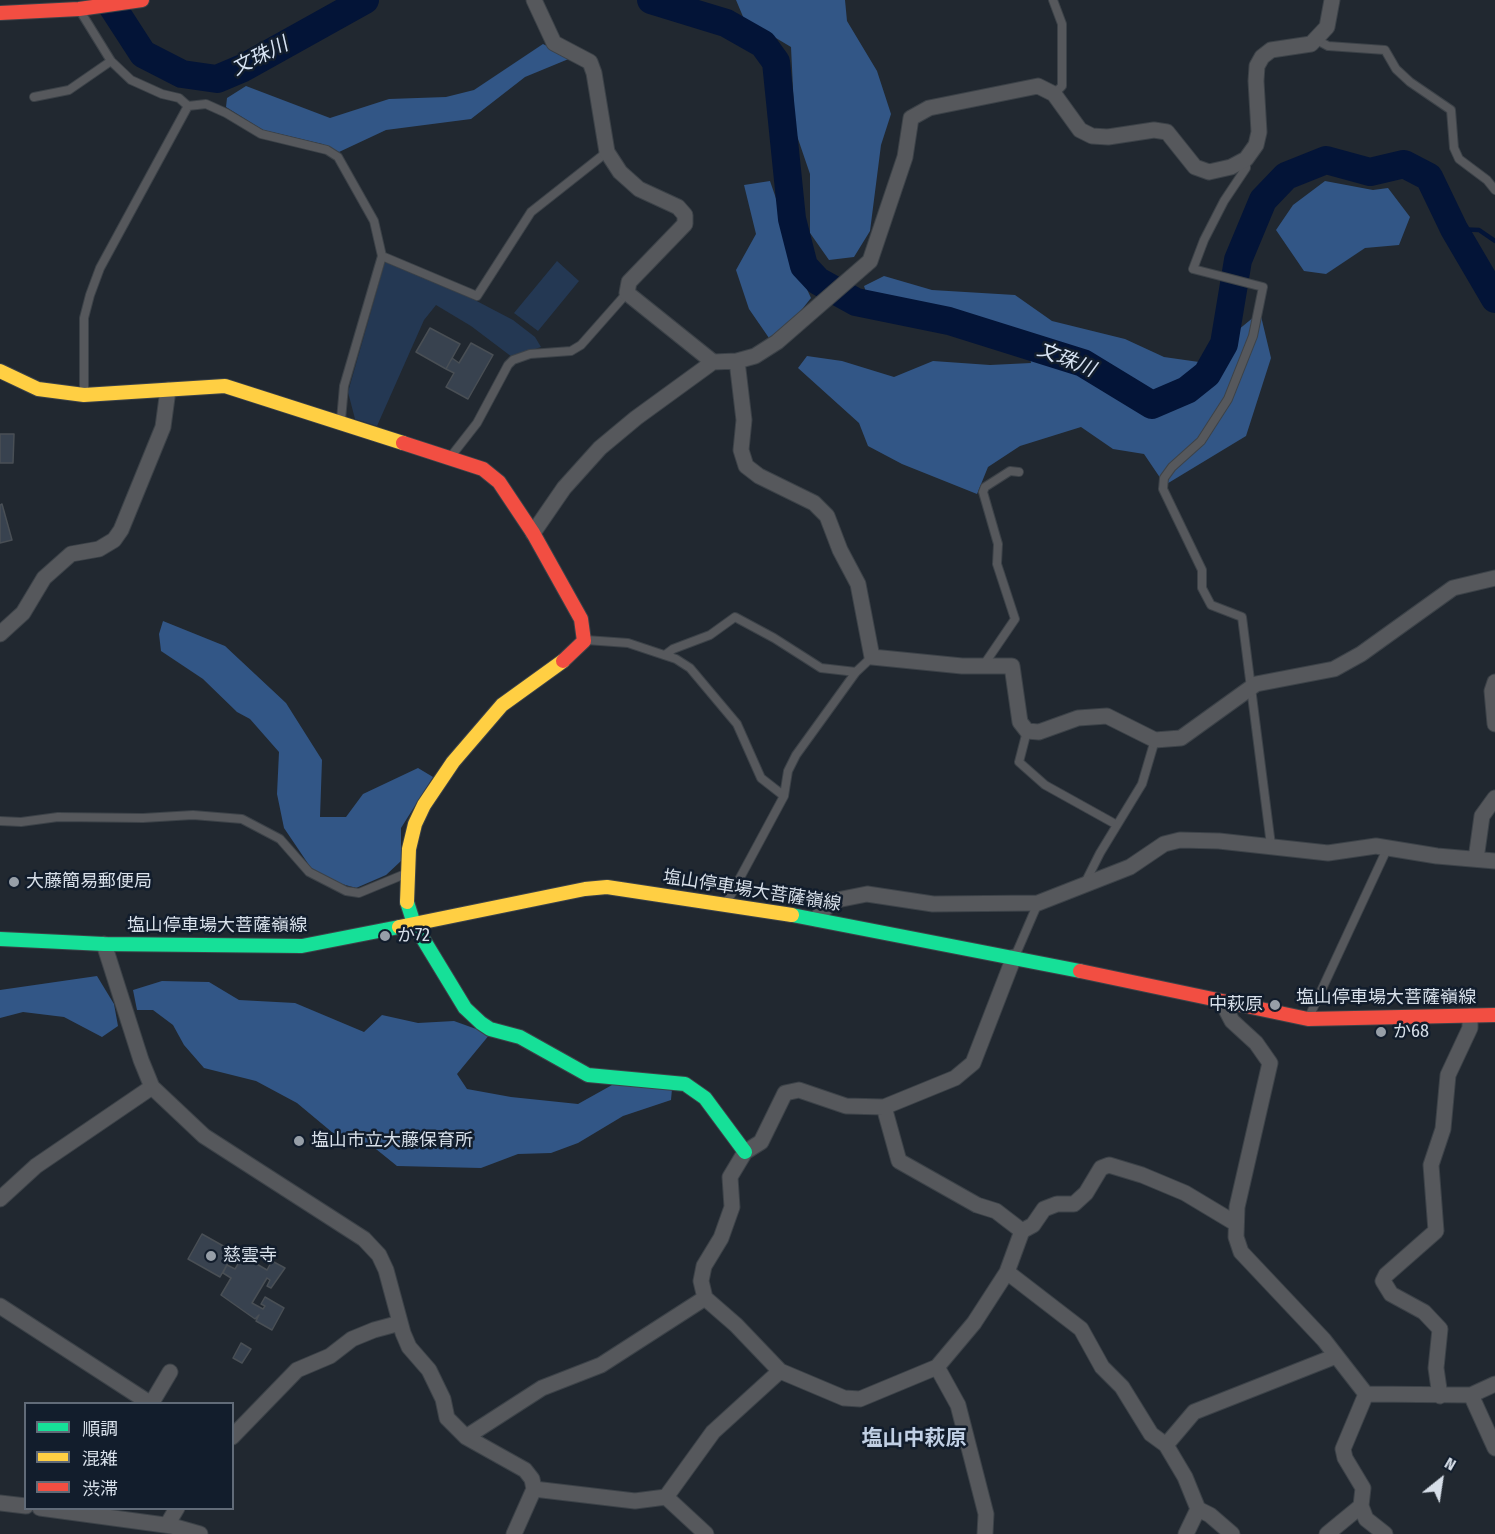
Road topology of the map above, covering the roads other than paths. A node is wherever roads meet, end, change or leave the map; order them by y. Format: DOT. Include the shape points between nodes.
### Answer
graph roads {
  1 [pos="142,0"];
  2 [pos="534,0"];
  3 [pos="1053,0"];
  4 [pos="1332,0"];
  5 [pos="79,9"];
  6 [pos="0,13"];
  7 [pos="1315,39"];
  8 [pos="111,61"];
  9 [pos="1054,94"];
  10 [pos="34,97"];
  11 [pos="188,105"];
  12 [pos="607,152"];
  13 [pos="1246,159"];
  14 [pos="1495,190"];
  15 [pos="382,256"];
  16 [pos="627,293"];
  17 [pos="714,362"];
  18 [pos="737,362"];
  19 [pos="0,371"];
  20 [pos="168,390"];
  21 [pos="84,395"];
  22 [pos="341,422"];
  23 [pos="449,458"];
  24 [pos="1019,472"];
  25 [pos="533,533"];
  26 [pos="1495,578"];
  27 [pos="0,634"];
  28 [pos="584,640"];
  29 [pos="665,655"];
  30 [pos="872,657"];
  31 [pos="983,666"];
  32 [pos="856,672"];
  33 [pos="1495,682"];
  34 [pos="1251,687"];
  35 [pos="1495,724"];
  36 [pos="1027,731"];
  37 [pos="1155,740"];
  38 [pos="784,796"];
  39 [pos="1495,798"];
  40 [pos="0,821"];
  41 [pos="1117,825"];
  42 [pos="1271,845"];
  43 [pos="1387,849"];
  44 [pos="1476,859"];
  45 [pos="1495,861"];
  46 [pos="408,873"];
  47 [pos="1084,885"];
  48 [pos="726,903"];
  49 [pos="1038,903"];
  50 [pos="816,919"];
  51 [pos="414,924"];
  52 [pos="0,939"];
  53 [pos="104,944"];
  54 [pos="1014,957"];
  55 [pos="1222,1002"];
  56 [pos="1495,1015"];
  57 [pos="1470,1016"];
  58 [pos="1308,1019"];
  59 [pos="152,1087"];
  60 [pos="884,1107"];
  61 [pos="745,1152"];
  62 [pos="0,1199"];
  63 [pos="1235,1223"];
  64 [pos="1022,1231"];
  65 [pos="1007,1272"];
  66 [pos="705,1298"];
  67 [pos="0,1306"];
  68 [pos="400,1323"];
  69 [pos="1336,1356"];
  70 [pos="937,1367"];
  71 [pos="780,1371"];
  72 [pos="170,1372"];
  73 [pos="1495,1384"];
  74 [pos="1366,1394"];
  75 [pos="1471,1395"];
  76 [pos="1440,1396"];
  77 [pos="148,1402"];
  78 [pos="152,1402"];
  79 [pos="234,1435"];
  80 [pos="466,1437"];
  81 [pos="1166,1445"];
  82 [pos="1495,1448"];
  83 [pos="534,1489"];
  84 [pos="666,1497"];
  85 [pos="0,1503"];
  86 [pos="24,1506"];
  87 [pos="1361,1506"];
  88 [pos="1198,1509"];
  89 [pos="56,1510"];
  90 [pos="176,1510"];
  91 [pos="88,1512"];
  92 [pos="166,1525"];
  93 [pos="200,1534"];
  94 [pos="514,1534"];
  95 [pos="706,1534"];
  96 [pos="985,1534"];
  97 [pos="1186,1534"];
  98 [pos="1232,1534"];
  99 [pos="1327,1534"];
  100 [pos="1385,1534"];
  1 -- 5 [label="main road"];
  2 -- 12 [label="street" via="554,43 590,62"];
  3 -- 9 [label="lane" via="1062,24 1062,86"];
  4 -- 7 [label="street" via="1327,27"];
  5 -- 6 [label="main road"];
  5 -- 8 [label="lane"];
  7 -- 13 [label="street" via="1311,44 1271,50 1262,57 1256,81 1259,132"];
  7 -- 14 [label="lane" via="1328,46 1385,50 1396,69 1410,82 1451,110 1454,148 1459,159"];
  8 -- 10 [label="lane" via="69,90"];
  8 -- 11 [label="lane" via="131,80"];
  9 -- 13 [label="street" via="1080,130 1092,136 1167,132 1195,167 1209,172"];
  9 -- 18 [label="street" via="1038,86 929,108 911,118 905,157 870,261 777,342"];
  11 -- 15 [label="lane" via="206,104 261,134 327,150 338,157 374,221"];
  11 -- 21 [label="lane" via="100,268 90,295 84,318"];
  12 -- 15 [label="lane" via="531,212 477,296"];
  12 -- 16 [label="street" via="620,172 639,189 678,207 685,215 685,224 629,282"];
  13 -- 34 [label="lane" via="1246,168 1224,201 1194,269 1263,286 1253,336 1228,399 1202,441 1164,478 1163,489 1202,570 1202,588 1211,605 1242,616"];
  15 -- 22 [label="lane" via="344,386"];
  16 -- 17 [label="street"];
  16 -- 23 [label="lane" via="581,345 571,351 530,354 513,360 477,423"];
  17 -- 18 [label="street"];
  17 -- 25 [label="street" via="600,447 564,488"];
  18 -- 30 [label="street" via="744,420 741,450 746,466 814,503 827,516 858,584"];
  19 -- 21 [label="main road" via="38,389"];
  20 -- 21 [label="main road"];
  20 -- 22 [label="main road" via="225,387"];
  20 -- 27 [label="street" via="163,427 121,530 99,549 71,554 44,578 23,613"];
  22 -- 23 [label="main road"];
  23 -- 25 [label="main road" via="483,469 499,482"];
  24 -- 31 [label="lane" via="1010,471 983,492 998,544 998,564 1015,619"];
  25 -- 28 [label="main road" via="581,619"];
  26 -- 34 [label="street" via="1453,588 1334,669"];
  28 -- 29 [label="lane" via="628,643"];
  28 -- 46 [label="main road" via="574,653 502,705 453,762 415,824"];
  29 -- 32 [label="lane" via="710,635 735,617 821,668"];
  29 -- 38 [label="lane" via="690,668 737,724 761,778"];
  30 -- 31 [label="street"];
  30 -- 32 [label="lane"];
  31 -- 36 [label="street" via="1012,666 1020,722"];
  32 -- 38 [label="lane" via="796,755 788,771"];
  33 -- 35 [label="street"];
  34 -- 37 [label="street" via="1181,738"];
  34 -- 42 [label="lane"];
  36 -- 37 [label="street" via="1039,732 1078,718 1107,716"];
  36 -- 41 [label="lane" via="1019,762 1045,785"];
  37 -- 41 [label="lane" via="1142,784"];
  38 -- 48 [label="lane"];
  39 -- 44 [label="street" via="1482,816"];
  40 -- 46 [label="lane" via="193,815 242,819 280,839 309,873 346,891 359,892"];
  41 -- 47 [label="lane"];
  42 -- 43 [label="street" via="1328,853 1376,846"];
  42 -- 47 [label="street" via="1180,840 1164,844 1130,867"];
  43 -- 44 [label="street"];
  43 -- 58 [label="lane"];
  44 -- 45 [label="street"];
  46 -- 51 [label="main road" via="407,902"];
  47 -- 49 [label="street"];
  48 -- 50 [label="main road, 塩山停車場大菩薩嶺線"];
  48 -- 51 [label="main road, 塩山停車場大菩薩嶺線" via="607,887"];
  49 -- 50 [label="street" via="933,904 867,894 832,901"];
  49 -- 54 [label="lane"];
  50 -- 54 [label="main road, 塩山停車場大菩薩嶺線"];
  51 -- 53 [label="main road, 塩山停車場大菩薩嶺線" via="302,946"];
  51 -- 61 [label="main road" via="460,1000 481,1023 520,1037 588,1075 685,1084 705,1098"];
  52 -- 53 [label="main road, 塩山停車場大菩薩嶺線"];
  53 -- 59 [label="street"];
  54 -- 55 [label="main road, 塩山停車場大菩薩嶺線"];
  54 -- 60 [label="street" via="973,1063 955,1078"];
  55 -- 58 [label="main road, 塩山停車場大菩薩嶺線"];
  55 -- 63 [label="street" via="1232,1021 1256,1043 1270,1063"];
  56 -- 57 [label="main road, 塩山停車場大菩薩嶺線"];
  57 -- 58 [label="main road, 塩山停車場大菩薩嶺線"];
  57 -- 76 [label="street" via="1470,1028 1448,1075 1443,1129 1431,1165 1436,1231 1383,1281 1391,1294 1424,1312 1440,1329 1436,1368"];
  59 -- 62 [label="street" via="36,1166"];
  59 -- 68 [label="street" via="204,1136 364,1239 386,1270"];
  60 -- 61 [label="street" via="846,1106 790,1090 779,1102 761,1142"];
  60 -- 64 [label="street" via="899,1161 977,1205 996,1210"];
  61 -- 66 [label="street" via="730,1177 732,1208 721,1238 704,1266 701,1281"];
  63 -- 64 [label="street" via="1185,1193 1109,1165 1101,1168 1074,1204 1044,1209 1033,1225"];
  63 -- 69 [label="street" via="1241,1252"];
  64 -- 65 [label="street"];
  65 -- 70 [label="street" via="974,1323"];
  65 -- 81 [label="street" via="1081,1329 1102,1367 1122,1387 1151,1434"];
  66 -- 71 [label="street"];
  66 -- 80 [label="street" via="601,1365 542,1388"];
  67 -- 77 [label="street"];
  68 -- 79 [label="street" via="352,1339 330,1356 297,1370"];
  68 -- 80 [label="street" via="409,1347 429,1370 447,1418"];
  69 -- 74 [label="street"];
  69 -- 81 [label="street" via="1194,1412"];
  70 -- 71 [label="street" via="860,1399 844,1398"];
  70 -- 96 [label="street" via="958,1405 986,1514"];
  71 -- 84 [label="street" via="713,1432"];
  72 -- 78 [label="street"];
  73 -- 75 [label="street"];
  74 -- 76 [label="street"];
  74 -- 87 [label="street" via="1343,1449 1363,1488"];
  75 -- 76 [label="street"];
  75 -- 82 [label="street"];
  80 -- 83 [label="street" via="525,1470"];
  81 -- 88 [label="street"];
  83 -- 84 [label="street" via="635,1501"];
  83 -- 94 [label="street"];
  84 -- 95 [label="street"];
  85 -- 86 [label="street"];
  87 -- 99 [label="street"];
  87 -- 100 [label="street" via="1366,1519"];
  88 -- 97 [label="street"];
  88 -- 98 [label="street"];
  89 -- 91 [label="street"];
  90 -- 92 [label="street"];
  91 -- 92 [label="street"];
  92 -- 93 [label="street"];
}
